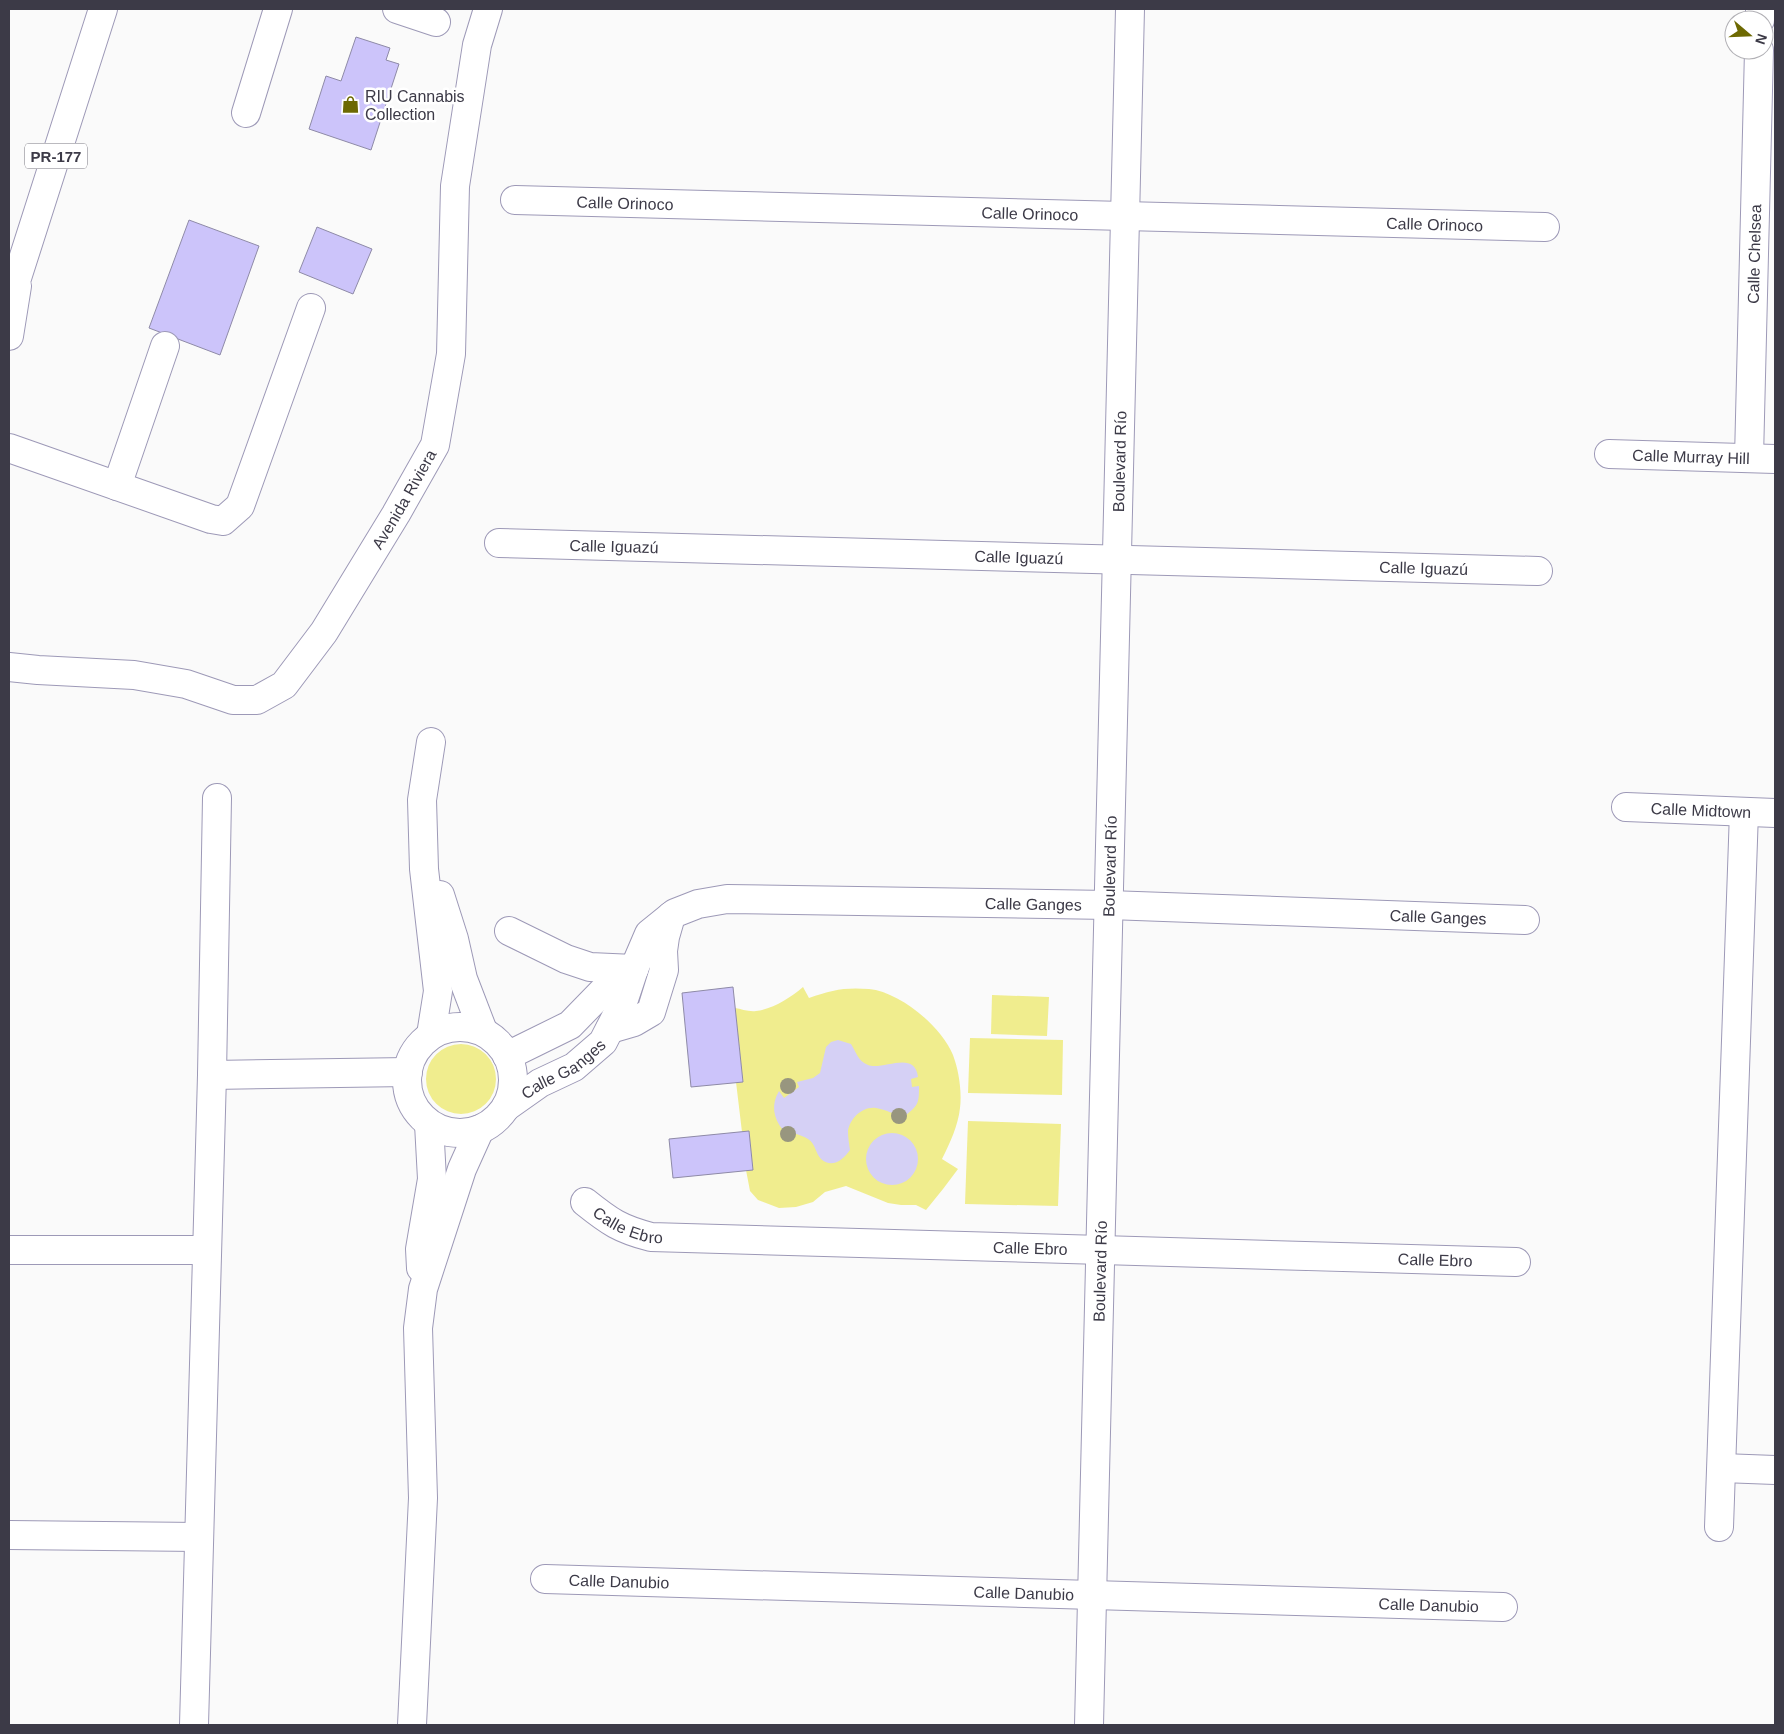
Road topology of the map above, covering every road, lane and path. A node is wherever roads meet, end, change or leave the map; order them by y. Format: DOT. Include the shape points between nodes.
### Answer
graph roads {
  1 [pos="103,9"];
  2 [pos="278,9"];
  3 [pos="397,9"];
  4 [pos="488,9"];
  5 [pos="1130,9"];
  6 [pos="436,22"];
  7 [pos="1759,60"];
  8 [pos="246,113"];
  9 [pos="515,200"];
  10 [pos="1125,217"];
  11 [pos="1545,227"];
  12 [pos="20,268"];
  13 [pos="9,303"];
  14 [pos="311,308"];
  15 [pos="9,336"];
  16 [pos="165,346"];
  17 [pos="9,448"];
  18 [pos="1609,454"];
  19 [pos="1748,458"];
  20 [pos="1775,458"];
  21 [pos="117,486"];
  22 [pos="499,543"];
  23 [pos="1117,561"];
  24 [pos="1538,571"];
  25 [pos="9,667"];
  26 [pos="431,742"];
  27 [pos="217,798"];
  28 [pos="1626,806"];
  29 [pos="1744,812"];
  30 [pos="1775,813"];
  31 [pos="424,868"];
  32 [pos="1109,905"];
  33 [pos="671,916"];
  34 [pos="1525,920"];
  35 [pos="509,931"];
  36 [pos="634,969"];
  37 [pos="610,1029"];
  38 [pos="483,1031"];
  39 [pos="432,1034"];
  40 [pos="507,1056"];
  41 [pos="408,1072"];
  42 [pos="212,1075"];
  43 [pos="506,1107"];
  44 [pos="429,1124"];
  45 [pos="480,1129"];
  46 [pos="585,1202"];
  47 [pos="1100,1249"];
  48 [pos="9,1250"];
  49 [pos="207,1250"];
  50 [pos="1516,1262"];
  51 [pos="423,1289"];
  52 [pos="1722,1468"];
  53 [pos="1775,1470"];
  54 [pos="1719,1528"];
  55 [pos="9,1536"];
  56 [pos="199,1538"];
  57 [pos="545,1579"];
  58 [pos="1092,1594"];
  59 [pos="1503,1607"];
  60 [pos="194,1725"];
  61 [pos="412,1725"];
  62 [pos="1088,1725"];
  1 -- 12 [label="main road, PR-177"];
  2 -- 8 [label="main road"];
  3 -- 6 [label="main road"];
  4 -- 25 [label="main road, Avenida Riviera" via="477,45 454,186 451,354 435,445 324,632 284,685 257,700 233,700 186,684 134,675"];
  5 -- 10 [label="main road, Boulevard Río"];
  7 -- 19 [label="main road, Calle Chelsea"];
  9 -- 10 [label="main road, Calle Orinoco"];
  10 -- 11 [label="main road, Calle Orinoco"];
  10 -- 23 [label="main road, Boulevard Río"];
  12 -- 13 [label="main road, PR-177"];
  12 -- 15 [label="main road"];
  14 -- 21 [label="main road" via="240,506 231,515 222,521 212,519"];
  16 -- 21 [label="main road"];
  17 -- 21 [label="main road"];
  18 -- 19 [label="main road, Calle Murray Hill"];
  19 -- 20 [label="main road, Calle Murray Hill"];
  22 -- 23 [label="main road, Calle Iguazú"];
  23 -- 24 [label="main road, Calle Iguazú"];
  23 -- 32 [label="main road, Boulevard Río"];
  26 -- 31 [label="main road" via="422,800"];
  27 -- 42 [label="main road"];
  28 -- 29 [label="main road, Calle Midtown"];
  29 -- 30 [label="main road, Calle Midtown"];
  29 -- 52 [label="main road"];
  31 -- 38 [label="main road" via="441,897 463,979"];
  31 -- 39 [label="main road" via="438,991"];
  32 -- 33 [label="main road, Calle Ganges" via="727,899 698,904"];
  32 -- 34 [label="main road, Calle Ganges"];
  32 -- 47 [label="main road, Boulevard Río"];
  33 -- 36 [label="main road, Calle Ganges" via="649,934"];
  33 -- 37 [label="main road" via="663,951 664,970 652,1012 634,1022"];
  35 -- 36 [label="main road" via="590,967"];
  36 -- 37 [label="main road, Calle Ganges"];
  36 -- 40 [label="main road, Calle Ganges" via="608,987 570,1025"];
  37 -- 43 [label="main road, Calle Ganges" via="603,1042 574,1067 540,1083"];
  38 -- 39 [label="main road" via="466,1027 448,1028"];
  38 -- 40 [label="main road" via="497,1041"];
  39 -- 41 [label="main road" via="419,1046"];
  40 -- 43 [label="main road" via="513,1072 512,1090"];
  41 -- 42 [label="main road"];
  41 -- 44 [label="main road" via="409,1096 416,1112"];
  42 -- 49 [label="main road"];
  43 -- 45 [label="main road" via="495,1120"];
  44 -- 45 [label="main road" via="445,1132 463,1133"];
  44 -- 51 [label="main road" via="432,1179 420,1250"];
  45 -- 51 [label="main road" via="462,1169"];
  46 -- 47 [label="main road, Calle Ebro" via="612,1223 630,1232 652,1237"];
  47 -- 50 [label="main road, Calle Ebro"];
  47 -- 58 [label="main road, Boulevard Río"];
  48 -- 49 [label="main road"];
  49 -- 56 [label="main road"];
  51 -- 61 [label="main road" via="418,1328 423,1498"];
  52 -- 53 [label="main road"];
  52 -- 54 [label="main road"];
  55 -- 56 [label="main road"];
  56 -- 60 [label="main road"];
  57 -- 58 [label="main road, Calle Danubio"];
  58 -- 59 [label="main road, Calle Danubio"];
  58 -- 62 [label="main road, Boulevard Río"];
}
